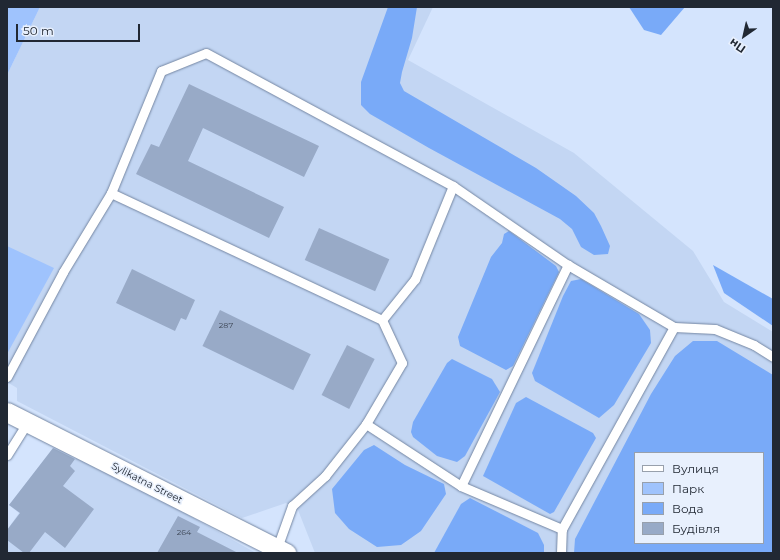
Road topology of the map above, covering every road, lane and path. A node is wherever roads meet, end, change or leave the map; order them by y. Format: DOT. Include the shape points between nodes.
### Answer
graph roads {
  1 [pos="453,186"];
  2 [pos="111,193"];
  3 [pos="568,266"];
  4 [pos="382,320"];
  5 [pos="674,327"];
  6 [pos="773,357"];
  7 [pos="7,377"];
  8 [pos="7,412"];
  9 [pos="27,423"];
  10 [pos="366,424"];
  11 [pos="7,455"];
  12 [pos="461,486"];
  13 [pos="562,529"];
  14 [pos="282,551"];
  15 [pos="561,553"];
  1 -- 2 [label="lane" via="206,52 161,71"];
  1 -- 3 [label="lane"];
  1 -- 4 [label="lane" via="415,279"];
  2 -- 4 [label="lane"];
  2 -- 7 [label="lane" via="63,272"];
  3 -- 5 [label="lane"];
  3 -- 12 [label="lane"];
  4 -- 10 [label="lane" via="402,363"];
  5 -- 6 [label="lane" via="715,329 754,345"];
  5 -- 13 [label="lane"];
  8 -- 9 [label="street, Sylikatna Street"];
  9 -- 11 [label="lane"];
  9 -- 14 [label="street, Sylikatna Street"];
  10 -- 12 [label="lane"];
  10 -- 14 [label="lane" via="324,476 292,506"];
  12 -- 13 [label="lane"];
  13 -- 15 [label="lane"];
}
